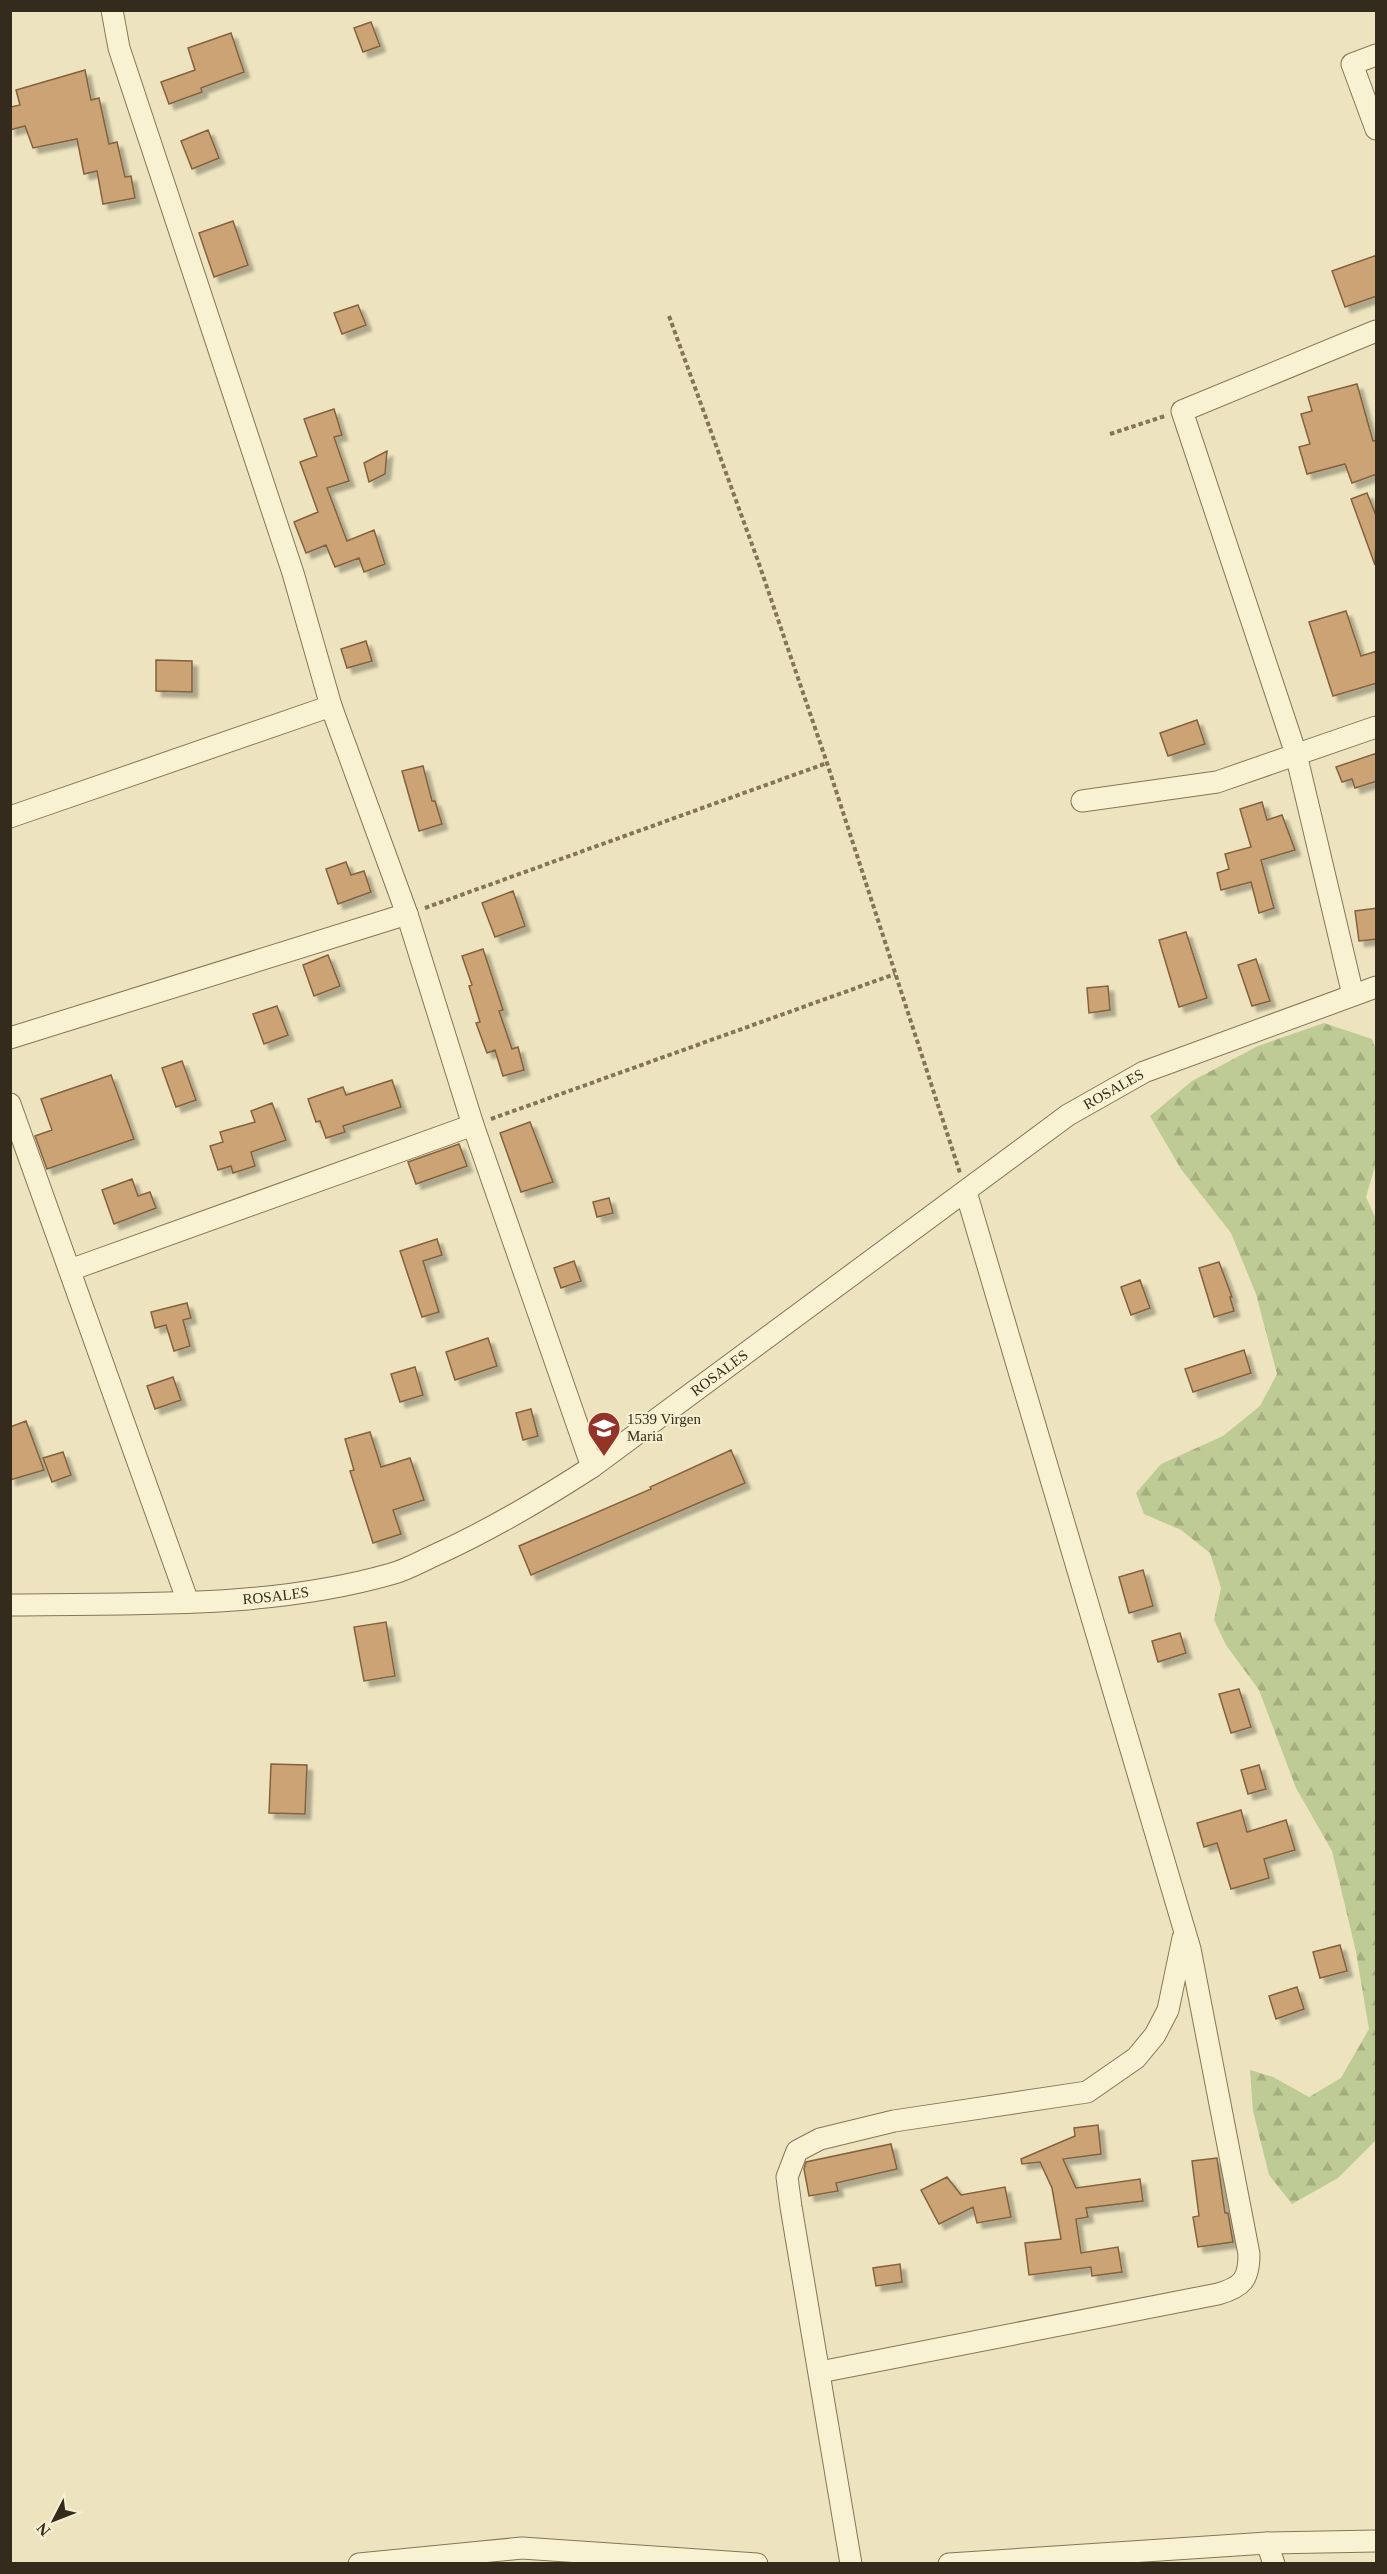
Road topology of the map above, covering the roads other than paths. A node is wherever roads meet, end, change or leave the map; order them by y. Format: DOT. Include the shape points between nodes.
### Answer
graph roads {
  1 [pos="112,10"];
  2 [pos="1377,55"];
  3 [pos="1377,129"];
  4 [pos="1377,331"];
  5 [pos="331,706"];
  6 [pos="1377,727"];
  7 [pos="1296,754"];
  8 [pos="1082,801"];
  9 [pos="10,817"];
  10 [pos="407,914"];
  11 [pos="1377,987"];
  12 [pos="1353,995"];
  13 [pos="10,1038"];
  14 [pos="10,1104"];
  15 [pos="473,1125"];
  16 [pos="966,1192"];
  17 [pos="70,1270"];
  18 [pos="592,1467"];
  19 [pos="188,1602"];
  20 [pos="10,1605"];
  21 [pos="1184,1928"];
  22 [pos="820,2372"];
  23 [pos="1377,2541"];
  24 [pos="1267,2543"];
  25 [pos="359,2564"];
  26 [pos="757,2564"];
  27 [pos="851,2564"];
  28 [pos="949,2564"];
  29 [pos="1274,2564"];
  1 -- 5 [label="street" via="119,48 293,573"];
  2 -- 3 [label="street" via="1352,64"];
  4 -- 7 [label="street" via="1182,411"];
  5 -- 9 [label="street"];
  5 -- 10 [label="street"];
  6 -- 7 [label="street"];
  7 -- 8 [label="street" via="1217,782"];
  7 -- 12 [label="street"];
  10 -- 13 [label="street"];
  10 -- 15 [label="street"];
  11 -- 12 [label="street, ROSALES"];
  12 -- 16 [label="street, ROSALES" via="1144,1072 1068,1115"];
  14 -- 17 [label="street"];
  15 -- 17 [label="street"];
  15 -- 18 [label="street"];
  16 -- 18 [label="street, ROSALES"];
  16 -- 21 [label="street"];
  17 -- 19 [label="street"];
  18 -- 19 [label="street, ROSALES" via="527,1509 393,1573 253,1600"];
  19 -- 20 [label="street, ROSALES"];
  21 -- 22 [label="street" via="1168,2010 1155,2035 1136,2058 1087,2092 894,2121 820,2139 797,2151 787,2177"];
  21 -- 22 [label="street" via="1249,2254 1249,2270 1242,2283 1218,2294"];
  22 -- 27 [label="street"];
  23 -- 24 [label="street"];
  24 -- 28 [label="street"];
  24 -- 29 [label="street"];
  25 -- 26 [label="street" via="522,2548"];
}
